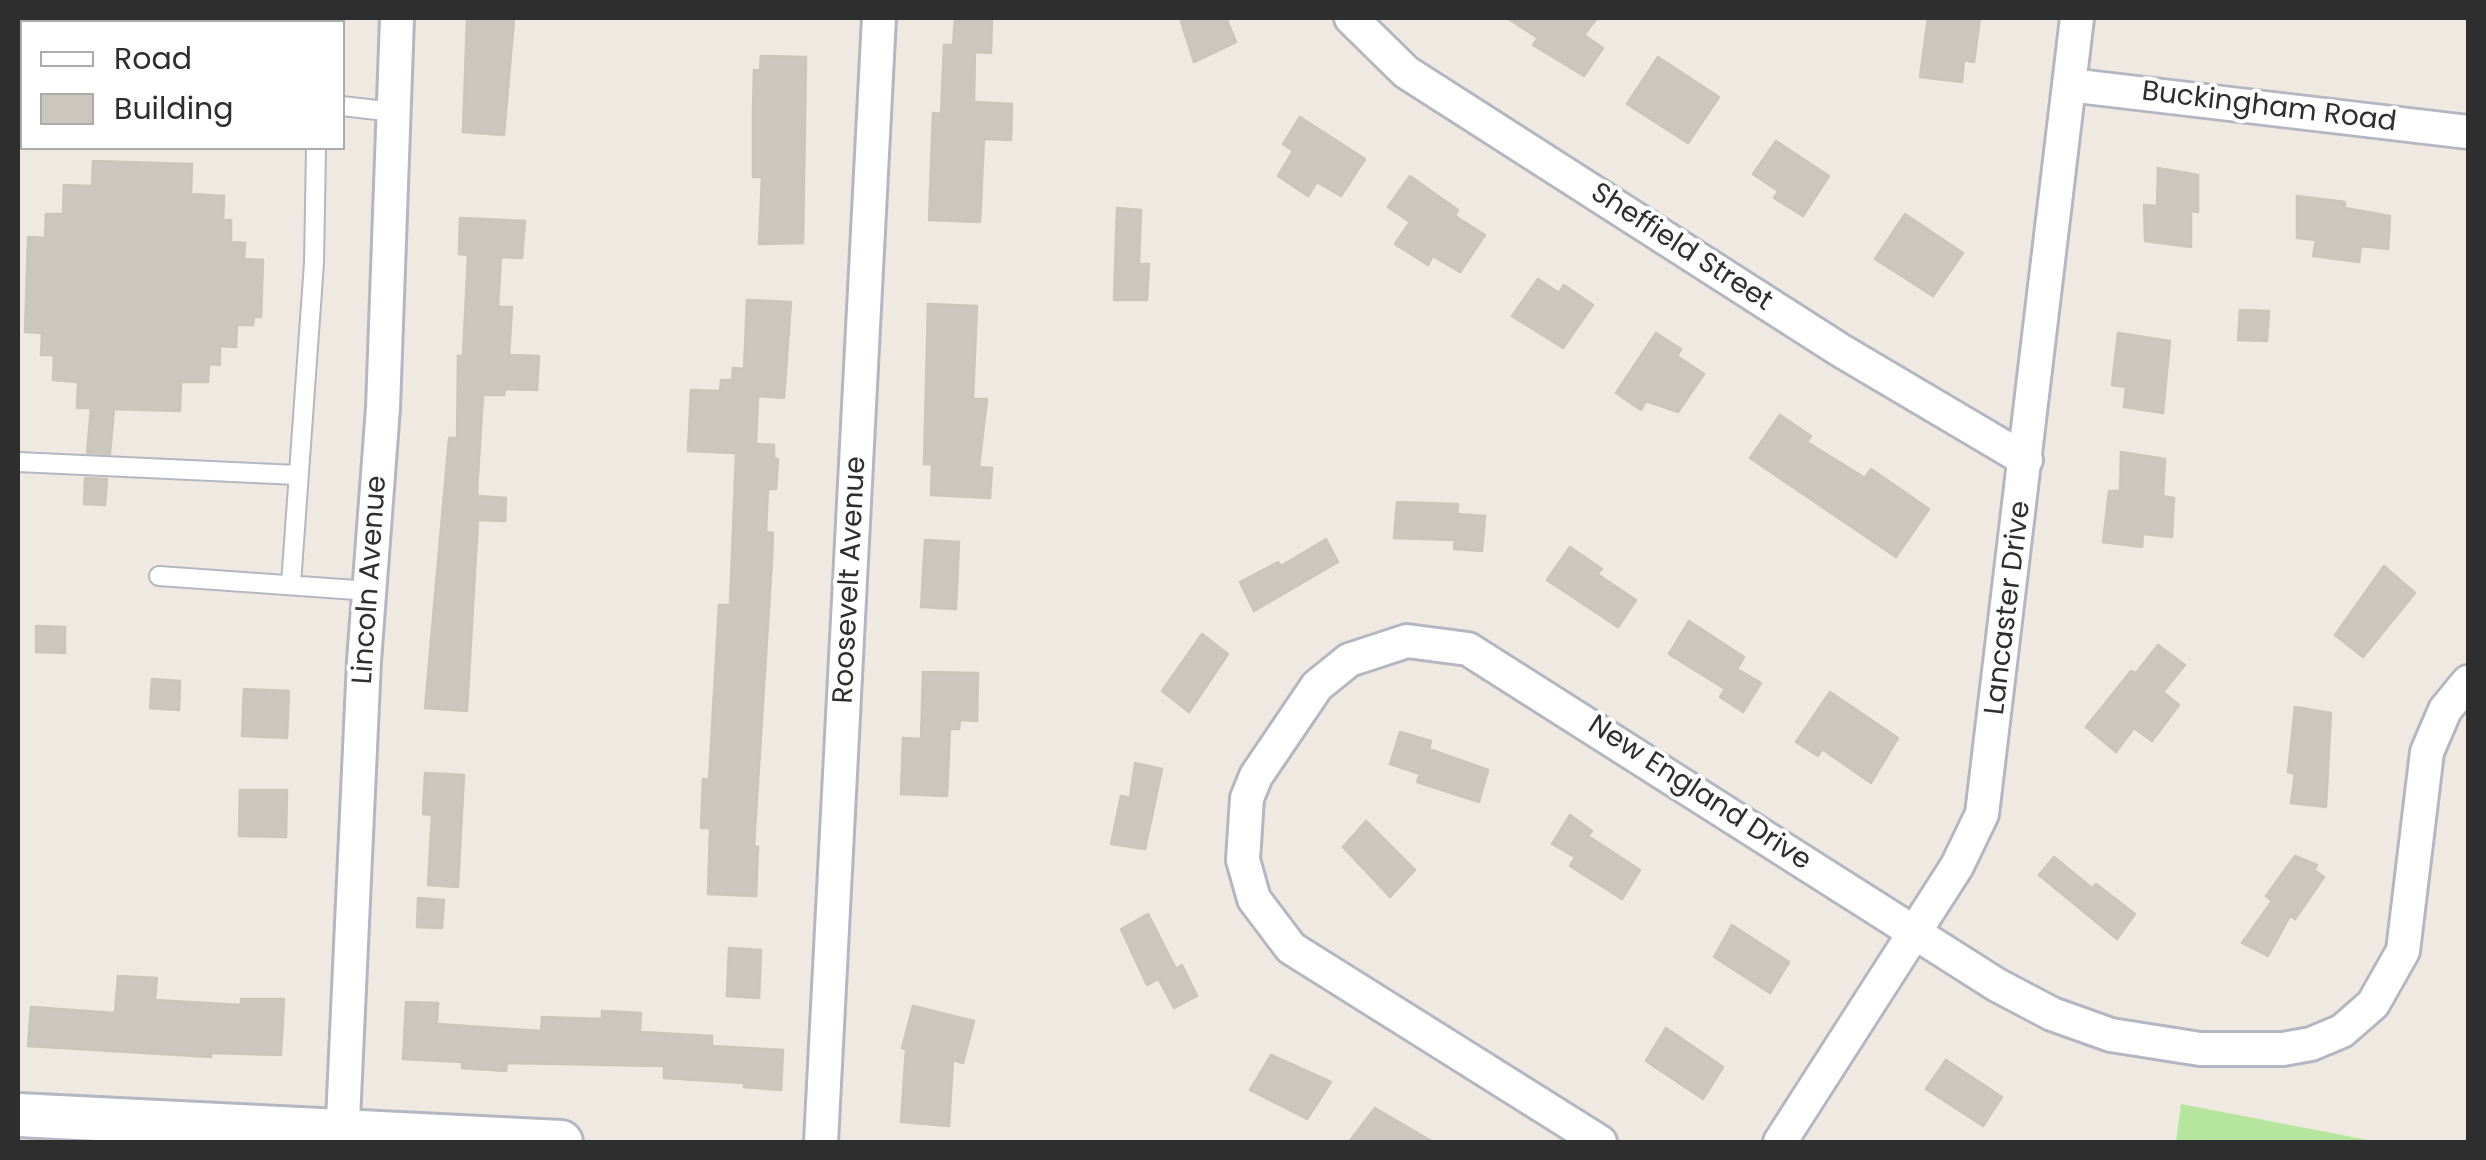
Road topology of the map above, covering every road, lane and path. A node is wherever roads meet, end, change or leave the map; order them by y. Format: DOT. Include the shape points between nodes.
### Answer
graph roads {
  1 [pos="397,18"];
  2 [pos="879,18"];
  3 [pos="1351,18"];
  4 [pos="2077,18"];
  5 [pos="2070,84"];
  6 [pos="345,106"];
  7 [pos="394,112"];
  8 [pos="2468,132"];
  9 [pos="316,150"];
  10 [pos="2026,460"];
  11 [pos="18,462"];
  12 [pos="297,474"];
  13 [pos="158,576"];
  14 [pos="291,584"];
  15 [pos="370,591"];
  16 [pos="2468,682"];
  17 [pos="1914,932"];
  18 [pos="18,1115"];
  19 [pos="342,1136"];
  20 [pos="562,1142"];
  21 [pos="821,1142"];
  22 [pos="1600,1142"];
  23 [pos="1780,1142"];
  1 -- 7 [label="street, Lincoln Avenue"];
  2 -- 21 [label="street, Roosevelt Avenue"];
  3 -- 10 [label="street, Sheffield Street" via="1406,72 1840,350"];
  4 -- 5 [label="street, Lancaster Drive"];
  5 -- 8 [label="street, Buckingham Road"];
  5 -- 10 [label="street, Lancaster Drive"];
  6 -- 7 [label="lane"];
  7 -- 15 [label="street, Lincoln Avenue"];
  9 -- 12 [label="lane"];
  10 -- 17 [label="street, Lancaster Drive" via="1982,814"];
  11 -- 12 [label="lane"];
  12 -- 14 [label="lane"];
  13 -- 14 [label="lane"];
  14 -- 15 [label="lane"];
  15 -- 19 [label="street, Lincoln Avenue"];
  16 -- 17 [label="street, New England Drive" via="2445,710 2427,752 2404,951 2373,1004 2342,1031 2283,1049 2200,1048 2110,1035 2052,1014"];
  17 -- 22 [label="street, New England Drive" via="1468,649 1407,641 1349,660 1317,686 1247,798 1241,839 1254,899 1291,948"];
  17 -- 23 [label="street, Lancaster Drive"];
  18 -- 19 [label="street"];
  19 -- 20 [label="street"];
}
